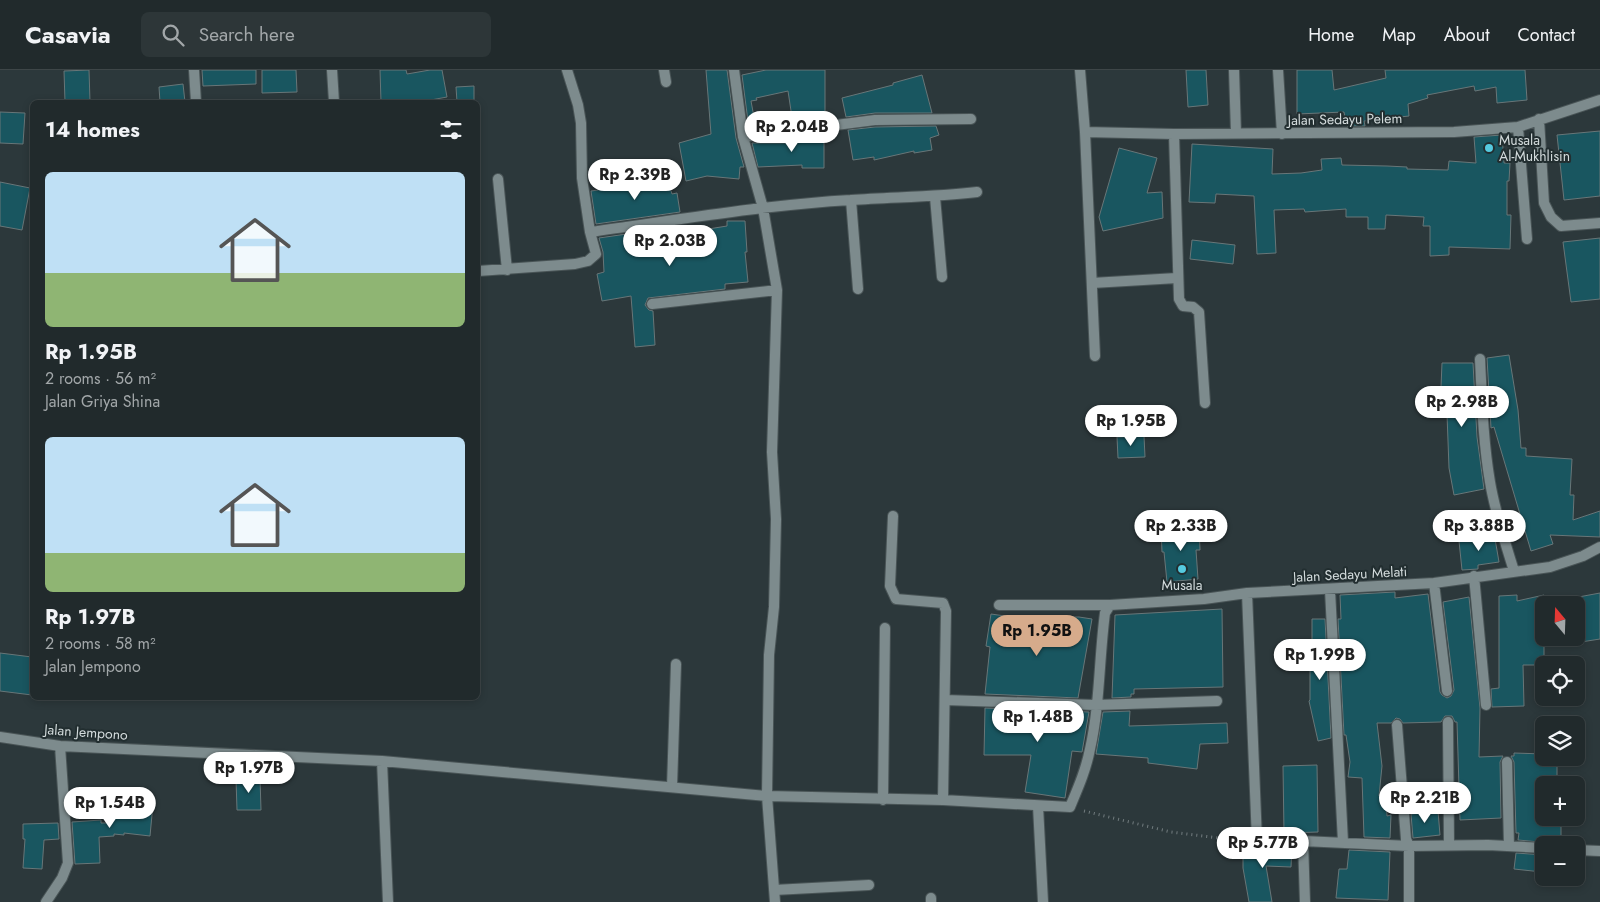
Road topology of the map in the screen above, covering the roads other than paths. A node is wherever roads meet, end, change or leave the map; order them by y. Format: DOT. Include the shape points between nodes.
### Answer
graph roads {
  1 [pos="194,70"];
  2 [pos="332,70"];
  3 [pos="567,70"];
  4 [pos="664,70"];
  5 [pos="734,70"];
  6 [pos="1080,70"];
  7 [pos="1234,70"];
  8 [pos="1278,70"];
  9 [pos="666,82"];
  10 [pos="196,100"];
  11 [pos="334,100"];
  12 [pos="1600,100"];
  13 [pos="971,119"];
  14 [pos="1539,119"];
  15 [pos="1518,127"];
  16 [pos="1085,132"];
  17 [pos="1236,133"];
  18 [pos="1174,134"];
  19 [pos="1282,134"];
  20 [pos="743,137"];
  21 [pos="498,180"];
  22 [pos="977,192"];
  23 [pos="935,197"];
  24 [pos="851,200"];
  25 [pos="763,208"];
  26 [pos="1600,223"];
  27 [pos="590,232"];
  28 [pos="1526,239"];
  29 [pos="507,270"];
  30 [pos="480,271"];
  31 [pos="942,277"];
  32 [pos="1178,278"];
  33 [pos="1092,283"];
  34 [pos="858,289"];
  35 [pos="777,290"];
  36 [pos="652,304"];
  37 [pos="1095,356"];
  38 [pos="1480,359"];
  39 [pos="1204,403"];
  40 [pos="893,516"];
  41 [pos="1600,547"];
  42 [pos="1514,571"];
  43 [pos="1474,576"];
  44 [pos="1434,583"];
  45 [pos="1330,590"];
  46 [pos="1247,593"];
  47 [pos="999,605"];
  48 [pos="1110,605"];
  49 [pos="885,628"];
  50 [pos="676,664"];
  51 [pos="1447,692"];
  52 [pos="945,700"];
  53 [pos="1217,701"];
  54 [pos="1096,705"];
  55 [pos="1486,705"];
  56 [pos="1448,722"];
  57 [pos="1397,725"];
  58 [pos="0,738"];
  59 [pos="60,746"];
  60 [pos="382,761"];
  61 [pos="1507,762"];
  62 [pos="672,787"];
  63 [pos="767,796"];
  64 [pos="883,800"];
  65 [pos="943,800"];
  66 [pos="1038,806"];
  67 [pos="1257,840"];
  68 [pos="1343,842"];
  69 [pos="1449,845"];
  70 [pos="1409,846"];
  71 [pos="1509,846"];
  72 [pos="1535,847"];
  73 [pos="1585,850"];
  74 [pos="1600,851"];
  75 [pos="868,885"];
  76 [pos="774,890"];
  77 [pos="46,902"];
  78 [pos="388,902"];
  79 [pos="775,902"];
  80 [pos="1043,902"];
  81 [pos="1305,902"];
  82 [pos="1409,902"];
  1 -- 10 [label="street"];
  2 -- 11 [label="street"];
  3 -- 27 [label="street" via="581,123 582,178"];
  4 -- 9 [label="street"];
  5 -- 20 [label="street"];
  6 -- 16 [label="street"];
  7 -- 17 [label="street"];
  8 -- 19 [label="street"];
  12 -- 14 [label="street, Jalan Sedayu Pelem"];
  13 -- 20 [label="street" via="875,120"];
  14 -- 15 [label="street, Jalan Sedayu Pelem"];
  14 -- 26 [label="street" via="1544,203 1551,217 1561,226"];
  15 -- 19 [label="street, Jalan Sedayu Pelem" via="1454,132"];
  15 -- 28 [label="street"];
  16 -- 18 [label="street, Jalan Sedayu Pelem"];
  16 -- 33 [label="street"];
  17 -- 18 [label="street, Jalan Sedayu Pelem"];
  17 -- 19 [label="street, Jalan Sedayu Pelem"];
  18 -- 32 [label="street"];
  20 -- 25 [label="street"];
  21 -- 29 [label="street"];
  22 -- 23 [label="street"];
  23 -- 24 [label="street"];
  23 -- 31 [label="street"];
  24 -- 25 [label="street"];
  24 -- 34 [label="street"];
  25 -- 27 [label="street"];
  25 -- 35 [label="street"];
  27 -- 29 [label="street" via="596,254 588,261"];
  29 -- 30 [label="street"];
  32 -- 33 [label="street"];
  32 -- 39 [label="street" via="1181,303 1199,312"];
  33 -- 37 [label="street"];
  35 -- 36 [label="street"];
  35 -- 63 [label="street" via="772,452 776,519 774,608 769,655"];
  38 -- 42 [label="street" via="1482,416 1490,481"];
  40 -- 52 [label="street" via="892,593 896,599 943,604 946,610"];
  41 -- 42 [label="street, Jalan Sedayu Melati" via="1550,567"];
  42 -- 43 [label="street, Jalan Sedayu Melati"];
  43 -- 44 [label="street, Jalan Sedayu Melati"];
  43 -- 55 [label="street"];
  44 -- 45 [label="street, Jalan Sedayu Melati"];
  44 -- 51 [label="street"];
  45 -- 46 [label="street, Jalan Sedayu Melati"];
  45 -- 68 [label="street"];
  46 -- 48 [label="street, Jalan Sedayu Melati"];
  46 -- 67 [label="street"];
  47 -- 48 [label="street, Jalan Sedayu Melati"];
  48 -- 54 [label="street" via="1105,613"];
  49 -- 64 [label="street"];
  50 -- 62 [label="street"];
  52 -- 54 [label="street"];
  52 -- 65 [label="street"];
  53 -- 54 [label="street"];
  54 -- 66 [label="street, Jalan Jempono" via="1090,750 1070,807"];
  56 -- 69 [label="street"];
  57 -- 70 [label="street"];
  58 -- 59 [label="street, Jalan Jempono"];
  59 -- 60 [label="street, Jalan Jempono"];
  59 -- 77 [label="street" via="68,862"];
  60 -- 62 [label="street, Jalan Jempono"];
  60 -- 78 [label="street"];
  61 -- 71 [label="street"];
  62 -- 63 [label="street, Jalan Jempono"];
  63 -- 64 [label="street, Jalan Jempono"];
  63 -- 76 [label="street"];
  64 -- 65 [label="street, Jalan Jempono"];
  65 -- 66 [label="street, Jalan Jempono"];
  66 -- 80 [label="street"];
  68 -- 70 [label="street"];
  68 -- 81 [label="street" via="1302,840"];
  69 -- 70 [label="street"];
  69 -- 71 [label="street"];
  70 -- 82 [label="street"];
  71 -- 72 [label="street"];
  73 -- 74 [label="street"];
  75 -- 76 [label="street"];
  76 -- 79 [label="street"];
}
